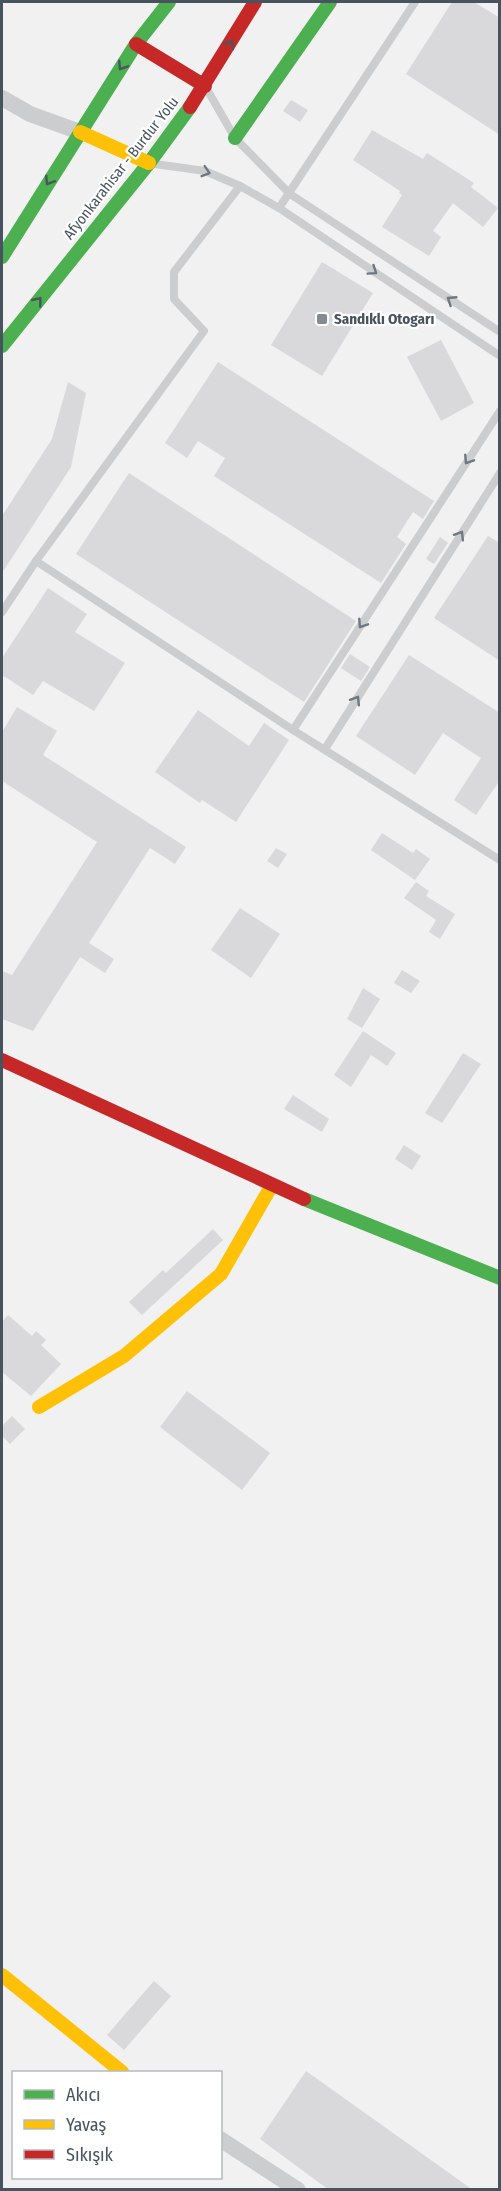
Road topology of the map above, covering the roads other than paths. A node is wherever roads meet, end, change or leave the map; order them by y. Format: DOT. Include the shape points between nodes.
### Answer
graph roads {
  1 [pos="169,2"];
  2 [pos="255,2"];
  3 [pos="330,2"];
  4 [pos="414,2"];
  5 [pos="136,44"];
  6 [pos="205,86"];
  7 [pos="2,98"];
  8 [pos="80,132"];
  9 [pos="235,138"];
  10 [pos="149,163"];
  11 [pos="240,186"];
  12 [pos="290,194"];
  13 [pos="279,208"];
  14 [pos="2,256"];
  15 [pos="500,332"];
  16 [pos="2,346"];
  17 [pos="500,356"];
  18 [pos="500,411"];
  19 [pos="500,473"];
  20 [pos="36,561"];
  21 [pos="2,612"];
  22 [pos="293,730"];
  23 [pos="325,749"];
  24 [pos="500,860"];
  25 [pos="2,1060"];
  26 [pos="272,1185"];
  27 [pos="500,1278"];
  28 [pos="39,1407"];
  29 [pos="2,1975"];
  30 [pos="120,2071"];
  31 [pos="222,2140"];
  32 [pos="298,2190"];
  1 -- 5 [label="main road"];
  6 -- 2 [label="main road, Afyonkarahisar - Burdur Yolu, one-way"];
  3 -- 9 [label="main road"];
  4 -- 12 [label="lane"];
  5 -- 6 [label="main road"];
  5 -- 8 [label="main road, one-way"];
  6 -- 9 [label="lane"];
  6 -- 10 [label="main road, Afyonkarahisar - Burdur Yolu"];
  7 -- 8 [label="street" via="30,114"];
  8 -- 10 [label="main road"];
  8 -- 14 [label="main road, one-way"];
  9 -- 12 [label="lane"];
  10 -- 11 [label="lane, one-way" via="205,171"];
  16 -- 10 [label="main road, Afyonkarahisar - Burdur Yolu, one-way"];
  11 -- 13 [label="lane"];
  11 -- 20 [label="lane" via="174,272 174,299 204,331"];
  12 -- 13 [label="lane"];
  15 -- 12 [label="lane, one-way"];
  13 -- 17 [label="lane, one-way"];
  18 -- 22 [label="lane, one-way"];
  23 -- 19 [label="lane, one-way"];
  20 -- 21 [label="lane"];
  20 -- 22 [label="lane"];
  22 -- 23 [label="lane"];
  23 -- 24 [label="lane"];
  25 -- 26 [label="main road"];
  26 -- 27 [label="main road"];
  26 -- 28 [label="main road" via="220,1274 124,1356"];
  29 -- 30 [label="main road"];
  31 -- 32 [label="street"];
}
